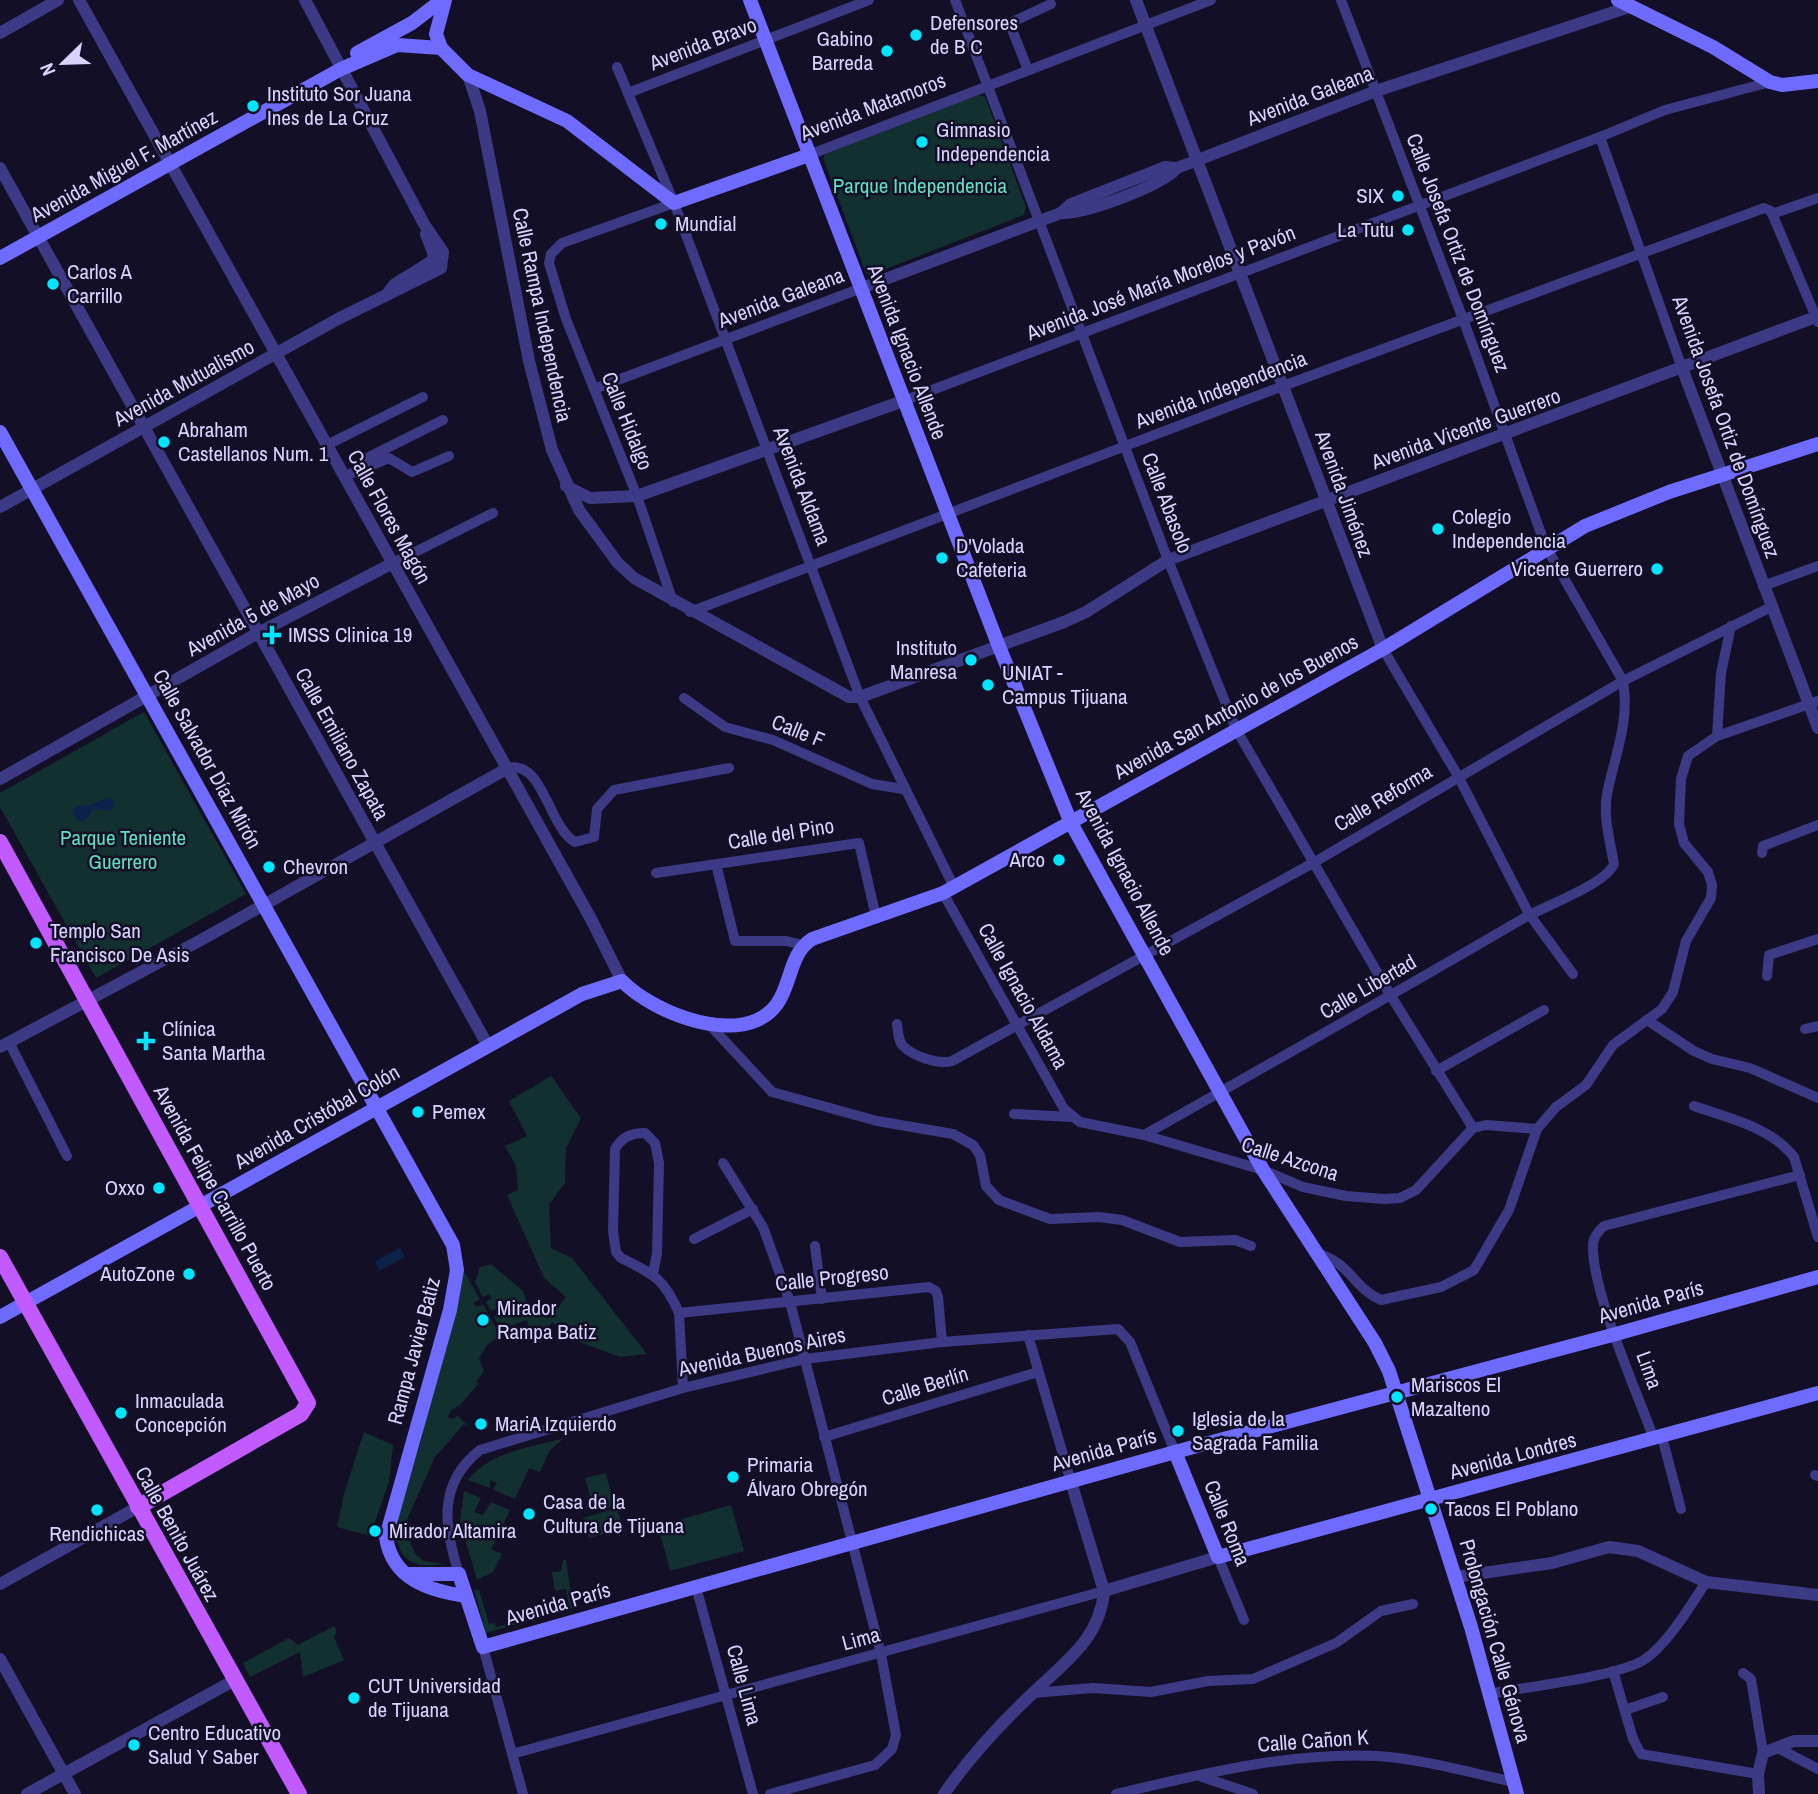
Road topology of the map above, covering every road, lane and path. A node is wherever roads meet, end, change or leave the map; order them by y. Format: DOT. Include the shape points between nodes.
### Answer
graph roads {
  1 [pos="58,0"];
  2 [pos="79,0"];
  3 [pos="305,0"];
  4 [pos="444,0"];
  5 [pos="750,0"];
  6 [pos="869,0"];
  7 [pos="956,0"];
  8 [pos="1136,0"];
  9 [pos="1211,0"];
  10 [pos="1341,0"];
  11 [pos="1622,3"];
  12 [pos="1051,4"];
  13 [pos="1146,25"];
  14 [pos="0,33"];
  15 [pos="766,40"];
  16 [pos="441,48"];
  17 [pos="618,67"];
  18 [pos="341,69"];
  19 [pos="1028,70"];
  20 [pos="468,75"];
  21 [pos="1818,81"];
  22 [pos="1770,82"];
  23 [pos="987,86"];
  24 [pos="1376,91"];
  25 [pos="628,93"];
  26 [pos="1601,137"];
  27 [pos="809,155"];
  28 [pos="1198,160"];
  29 [pos="170,164"];
  30 [pos="0,168"];
  31 [pos="1818,198"];
  32 [pos="674,203"];
  33 [pos="1420,205"];
  34 [pos="1770,211"];
  35 [pos="1039,222"];
  36 [pos="38,237"];
  37 [pos="1642,252"];
  38 [pos="551,254"];
  39 [pos="0,258"];
  40 [pos="1241,274"];
  41 [pos="859,289"];
  42 [pos="1817,318"];
  43 [pos="1464,319"];
  44 [pos="1082,332"];
  45 [pos="724,340"];
  46 [pos="276,354"];
  47 [pos="1682,368"];
  48 [pos="1283,386"];
  49 [pos="594,389"];
  50 [pos="423,397"];
  51 [pos="903,401"];
  52 [pos="443,420"];
  53 [pos="144,428"];
  54 [pos="0,432"];
  55 [pos="1507,435"];
  56 [pos="1818,444"];
  57 [pos="327,445"];
  58 [pos="1125,447"];
  59 [pos="768,451"];
  60 [pos="449,456"];
  61 [pos="343,473"];
  62 [pos="1722,477"];
  63 [pos="565,485"];
  64 [pos="32,489"];
  65 [pos="637,496"];
  66 [pos="1325,501"];
  67 [pos="0,507"];
  68 [pos="493,513"];
  69 [pos="948,514"];
  70 [pos="1546,547"];
  71 [pos="1168,560"];
  72 [pos="393,563"];
  73 [pos="813,566"];
  74 [pos="1818,566"];
  75 [pos="1763,586"];
  76 [pos="673,602"];
  77 [pos="1771,607"];
  78 [pos="690,612"];
  79 [pos="1731,626"];
  80 [pos="258,633"];
  81 [pos="998,644"];
  82 [pos="1383,649"];
  83 [pos="1623,681"];
  84 [pos="148,696"];
  85 [pos="860,697"];
  86 [pos="684,698"];
  87 [pos="1813,702"];
  88 [pos="1236,729"];
  89 [pos="1818,729"];
  90 [pos="1717,736"];
  91 [pos="508,768"];
  92 [pos="729,768"];
  93 [pos="1458,776"];
  94 [pos="0,779"];
  95 [pos="903,789"];
  96 [pos="1071,823"];
  97 [pos="1818,825"];
  98 [pos="0,842"];
  99 [pos="374,842"];
  100 [pos="1762,853"];
  101 [pos="1313,863"];
  102 [pos="716,864"];
  103 [pos="1611,872"];
  104 [pos="656,873"];
  105 [pos="948,890"];
  106 [pos="263,905"];
  107 [pos="1530,914"];
  108 [pos="876,917"];
  109 [pos="1818,939"];
  110 [pos="803,945"];
  111 [pos="1145,956"];
  112 [pos="1573,974"];
  113 [pos="1767,975"];
  114 [pos="622,981"];
  115 [pos="1391,996"];
  116 [pos="89,1000"];
  117 [pos="1544,1010"];
  118 [pos="1647,1020"];
  119 [pos="708,1023"];
  120 [pos="897,1024"];
  121 [pos="1818,1026"];
  122 [pos="1017,1027"];
  123 [pos="1805,1029"];
  124 [pos="5,1044"];
  125 [pos="487,1044"];
  126 [pos="1436,1070"];
  127 [pos="1220,1092"];
  128 [pos="1818,1098"];
  129 [pos="1694,1106"];
  130 [pos="375,1108"];
  131 [pos="1014,1114"];
  132 [pos="1072,1117"];
  133 [pos="1474,1128"];
  134 [pos="1536,1129"];
  135 [pos="1144,1135"];
  136 [pos="67,1156"];
  137 [pos="723,1163"];
  138 [pos="1263,1170"];
  139 [pos="1800,1175"];
  140 [pos="202,1207"];
  141 [pos="752,1209"];
  142 [pos="1818,1237"];
  143 [pos="694,1239"];
  144 [pos="815,1245"];
  145 [pos="1251,1246"];
  146 [pos="1314,1252"];
  147 [pos="0,1257"];
  148 [pos="653,1273"];
  149 [pos="1818,1276"];
  150 [pos="822,1299"];
  151 [pos="790,1302"];
  152 [pos="25,1303"];
  153 [pos="679,1313"];
  154 [pos="0,1317"];
  155 [pos="1118,1329"];
  156 [pos="1028,1335"];
  157 [pos="1616,1335"];
  158 [pos="942,1342"];
  159 [pos="805,1359"];
  160 [pos="1038,1372"];
  161 [pos="683,1388"];
  162 [pos="1396,1392"];
  163 [pos="1818,1393"];
  164 [pos="824,1437"];
  165 [pos="1658,1438"];
  166 [pos="1175,1452"];
  167 [pos="1071,1482"];
  168 [pos="1431,1500"];
  169 [pos="138,1507"];
  170 [pos="1681,1509"];
  171 [pos="851,1543"];
  172 [pos="1218,1557"];
  173 [pos="407,1574"];
  174 [pos="459,1574"];
  175 [pos="1455,1577"];
  176 [pos="1706,1582"];
  177 [pos="0,1584"];
  178 [pos="696,1587"];
  179 [pos="1104,1591"];
  180 [pos="1818,1595"];
  181 [pos="466,1596"];
  182 [pos="1413,1604"];
  183 [pos="1244,1620"];
  184 [pos="483,1647"];
  185 [pos="881,1654"];
  186 [pos="0,1659"];
  187 [pos="1613,1671"];
  188 [pos="1743,1673"];
  189 [pos="233,1681"];
  190 [pos="1032,1693"];
  191 [pos="1489,1694"];
  192 [pos="727,1696"];
  193 [pos="1663,1697"];
  194 [pos="1625,1710"];
  195 [pos="1818,1741"];
  196 [pos="1776,1747"];
  197 [pos="1763,1753"];
  198 [pos="512,1754"];
  199 [pos="1818,1769"];
  200 [pos="64,1773"];
  201 [pos="1758,1774"];
  202 [pos="1202,1777"];
  203 [pos="1515,1788"];
  204 [pos="27,1794"];
  205 [pos="75,1794"];
  206 [pos="299,1794"];
  207 [pos="523,1794"];
  208 [pos="753,1794"];
  209 [pos="769,1794"];
  210 [pos="944,1794"];
  211 [pos="1116,1794"];
  212 [pos="1253,1794"];
  213 [pos="1759,1794"];
  1 -- 14 [label="street"];
  2 -- 29 [label="street, Calle Flores Magón"];
  3 -- 18 [label="street"];
  4 -- 16 [label="main road" via="436,34"];
  4 -- 18 [label="main road, Avenida Miguel F. Martínez" via="355,54"];
  5 -- 15 [label="main road, Avenida Ignacio Allende"];
  6 -- 15 [label="street, Avenida Bravo"];
  7 -- 23 [label="street, Calle Abasolo"];
  8 -- 13 [label="street, Avenida Jiménez"];
  9 -- 13 [label="street, Avenida Matamoros"];
  10 -- 24 [label="street, Calle Josefa Ortiz de Domínguez"];
  11 -- 22 [label="main road" via="1713,47"];
  11 -- 24 [label="street, Avenida Galeana"];
  12 -- 19 [label="street" via="1012,22"];
  13 -- 19 [label="street, Avenida Matamoros"];
  13 -- 28 [label="street, Avenida Jiménez"];
  15 -- 25 [label="street, Avenida Bravo"];
  15 -- 27 [label="main road, Avenida Ignacio Allende"];
  16 -- 18 [label="main road, Avenida Miguel F. Martínez" via="397,46"];
  16 -- 20 [label="main road"];
  17 -- 25 [label="street, Avenida Aldama"];
  18 -- 29 [label="main road, Avenida Miguel F. Martínez"];
  18 -- 46 [label="street, Avenida Mutualismo" via="443,252 436,264 403,289"];
  19 -- 23 [label="street, Avenida Matamoros"];
  20 -- 32 [label="main road" via="560,117"];
  20 -- 63 [label="street, Calle Rampa Independencia" via="485,130 528,361"];
  21 -- 22 [label="main road"];
  22 -- 26 [label="street, Avenida José María Morelos y Pavón" via="1665,110"];
  23 -- 27 [label="street, Avenida Matamoros"];
  23 -- 35 [label="street, Calle Abasolo"];
  24 -- 28 [label="street, Avenida Galeana"];
  24 -- 33 [label="street, Calle Josefa Ortiz de Domínguez"];
  25 -- 32 [label="street, Avenida Aldama"];
  26 -- 33 [label="street, Avenida José María Morelos y Pavón"];
  26 -- 37 [label="street, Avenida Josefa Ortiz de Domínguez"];
  27 -- 32 [label="main road, Avenida Matamoros"];
  27 -- 41 [label="main road, Avenida Ignacio Allende"];
  28 -- 35 [label="street, Avenida Galeana" via="1177,168 1169,177 1075,214"];
  28 -- 40 [label="street, Avenida Jiménez"];
  29 -- 36 [label="main road, Avenida Miguel F. Martínez"];
  29 -- 46 [label="street, Calle Flores Magón"];
  30 -- 36 [label="street, Calle Emiliano Zapata"];
  31 -- 34 [label="street, Avenida Independencia"];
  32 -- 38 [label="street, Avenida Matamoros" via="562,243"];
  32 -- 45 [label="street, Avenida Aldama"];
  33 -- 40 [label="street, Avenida José María Morelos y Pavón"];
  33 -- 43 [label="street, Calle Josefa Ortiz de Domínguez"];
  34 -- 37 [label="street, Avenida Independencia"];
  34 -- 42 [label="street"];
  35 -- 41 [label="street, Avenida Galeana"];
  35 -- 44 [label="street, Calle Abasolo"];
  36 -- 39 [label="main road, Avenida Miguel F. Martínez"];
  36 -- 53 [label="street, Calle Emiliano Zapata"];
  37 -- 43 [label="street, Avenida Independencia"];
  37 -- 47 [label="street, Avenida Josefa Ortiz de Domínguez"];
  38 -- 49 [label="street, Calle Hidalgo" via="550,275"];
  40 -- 44 [label="street, Avenida José María Morelos y Pavón"];
  40 -- 48 [label="street, Avenida Jiménez"];
  41 -- 45 [label="street, Avenida Galeana"];
  41 -- 51 [label="main road, Avenida Ignacio Allende"];
  42 -- 47 [label="street, Avenida Vicente Guerrero"];
  43 -- 48 [label="street, Avenida Independencia"];
  43 -- 55 [label="street, Calle Josefa Ortiz de Domínguez"];
  44 -- 51 [label="street, Avenida José María Morelos y Pavón"];
  44 -- 58 [label="street, Calle Abasolo"];
  45 -- 49 [label="street, Avenida Galeana"];
  45 -- 59 [label="street, Avenida Aldama"];
  46 -- 53 [label="street, Avenida Mutualismo"];
  46 -- 57 [label="street, Calle Flores Magón"];
  47 -- 55 [label="street, Avenida Vicente Guerrero"];
  47 -- 62 [label="street, Avenida Josefa Ortiz de Domínguez"];
  48 -- 58 [label="street, Avenida Independencia"];
  48 -- 66 [label="street, Avenida Jiménez"];
  49 -- 65 [label="street, Calle Hidalgo"];
  50 -- 57 [label="street"];
  51 -- 59 [label="street, Avenida José María Morelos y Pavón"];
  51 -- 69 [label="main road, Avenida Ignacio Allende"];
  52 -- 61 [label="street"];
  53 -- 64 [label="street, Avenida Mutualismo"];
  53 -- 80 [label="street, Calle Emiliano Zapata"];
  54 -- 64 [label="main road, Calle Salvador Díaz Mirón"];
  55 -- 66 [label="street, Avenida Vicente Guerrero"];
  55 -- 70 [label="street, Calle Josefa Ortiz de Domínguez"];
  56 -- 62 [label="main road, Avenida San Antonio de los Buenos"];
  57 -- 61 [label="street, Calle Flores Magón"];
  58 -- 69 [label="street, Avenida Independencia"];
  58 -- 71 [label="street, Calle Abasolo"];
  59 -- 65 [label="street, Avenida José María Morelos y Pavón"];
  59 -- 73 [label="street, Avenida Aldama"];
  60 -- 61 [label="street" via="412,472 394,459 382,459"];
  61 -- 72 [label="street, Calle Flores Magón"];
  62 -- 70 [label="main road, Avenida San Antonio de los Buenos" via="1608,515"];
  62 -- 75 [label="street, Avenida Josefa Ortiz de Domínguez"];
  63 -- 65 [label="street, Avenida José María Morelos y Pavón" via="590,498"];
  63 -- 76 [label="street, Calle Rampa Independencia" via="623,569"];
  64 -- 67 [label="street, Avenida Mutualismo"];
  64 -- 84 [label="main road, Calle Salvador Díaz Mirón"];
  65 -- 76 [label="street, Calle Hidalgo"];
  66 -- 71 [label="street, Avenida Vicente Guerrero"];
  66 -- 82 [label="street, Avenida Jiménez"];
  68 -- 72 [label="street, Avenida 5 de Mayo"];
  69 -- 73 [label="street, Avenida Independencia"];
  69 -- 81 [label="main road, Avenida Ignacio Allende"];
  70 -- 82 [label="main road, Avenida San Antonio de los Buenos"];
  70 -- 83 [label="street, Calle Josefa Ortiz de Domínguez"];
  71 -- 81 [label="street, Avenida Vicente Guerrero" via="1086,612"];
  71 -- 88 [label="street, Calle Abasolo"];
  72 -- 80 [label="street, Avenida 5 de Mayo"];
  72 -- 91 [label="street, Calle Flores Magón"];
  73 -- 78 [label="street, Avenida Independencia"];
  73 -- 85 [label="street, Avenida Aldama"];
  74 -- 75 [label="street"];
  75 -- 77 [label="street, Avenida Josefa Ortiz de Domínguez"];
  76 -- 78 [label="street, Calle Rampa Independencia"];
  77 -- 79 [label="street, Calle Reforma"];
  77 -- 87 [label="street, Avenida Josefa Ortiz de Domínguez"];
  78 -- 85 [label="street, Calle Rampa Independencia" via="849,697"];
  79 -- 83 [label="street, Calle Reforma"];
  79 -- 90 [label="street" via="1721,673"];
  80 -- 84 [label="street, Avenida 5 de Mayo"];
  80 -- 99 [label="street, Calle Emiliano Zapata"];
  81 -- 85 [label="street, Avenida Vicente Guerrero"];
  81 -- 96 [label="main road, Avenida Ignacio Allende"];
  82 -- 88 [label="main road, Avenida San Antonio de los Buenos"];
  82 -- 93 [label="street, Avenida Jiménez"];
  83 -- 93 [label="street, Calle Reforma"];
  83 -- 103 [label="street, Calle Josefa Ortiz de Domínguez" via="1626,699 1621,746 1607,794"];
  84 -- 94 [label="street, Avenida 5 de Mayo"];
  84 -- 106 [label="main road, Calle Salvador Díaz Mirón"];
  85 -- 95 [label="street, Avenida Aldama"];
  86 -- 95 [label="street, Calle F" via="725,727 773,740 872,784"];
  87 -- 89 [label="street, Avenida Josefa Ortiz de Domínguez"];
  87 -- 90 [label="street"];
  88 -- 96 [label="main road, Avenida San Antonio de los Buenos"];
  88 -- 101 [label="street, Calle Abasolo"];
  90 -- 118 [label="street" via="1688,756 1681,779 1679,824 1684,843 1708,872 1711,898 1686,942 1673,992"];
  91 -- 92 [label="street" via="524,769 541,789 561,830 575,842 594,837 597,809 614,790"];
  91 -- 99 [label="street"];
  91 -- 114 [label="street, Calle Flores Magón"];
  93 -- 101 [label="street, Calle Reforma"];
  93 -- 107 [label="street, Avenida Jiménez"];
  95 -- 105 [label="street, Avenida Aldama"];
  96 -- 105 [label="main road, Avenida San Antonio de los Buenos"];
  96 -- 111 [label="main road, Avenida Ignacio Allende"];
  97 -- 100 [label="street" via="1771,841"];
  98 -- 116 [label="main road, Avenida Felipe Carrillo Puerto"];
  99 -- 106 [label="street"];
  99 -- 125 [label="street, Calle Emiliano Zapata"];
  101 -- 111 [label="street, Calle Reforma"];
  101 -- 115 [label="street, Calle Abasolo"];
  102 -- 104 [label="street"];
  102 -- 108 [label="street, Calle del Pino" via="859,843"];
  102 -- 110 [label="street" via="735,941"];
  103 -- 107 [label="street, Calle Libertad"];
  105 -- 108 [label="main road, Avenida San Antonio de los Buenos"];
  105 -- 122 [label="street, Calle Ignacio Aldama"];
  106 -- 116 [label="street"];
  106 -- 130 [label="main road, Calle Salvador Díaz Mirón"];
  107 -- 112 [label="street, Avenida Jiménez"];
  107 -- 115 [label="street, Calle Libertad"];
  108 -- 110 [label="main road, Avenida San Antonio de los Buenos"];
  109 -- 113 [label="street" via="1769,955"];
  110 -- 119 [label="main road" via="772,1010 750,1024"];
  111 -- 122 [label="street, Calle Reforma"];
  111 -- 127 [label="main road, Avenida Ignacio Allende"];
  114 -- 119 [label="main road" via="649,1002"];
  114 -- 125 [label="main road, Avenida Cristóbal Colón" via="582,994"];
  115 -- 126 [label="street, Calle Abasolo"];
  115 -- 127 [label="street, Calle Libertad"];
  116 -- 124 [label="street"];
  116 -- 140 [label="main road, Avenida Felipe Carrillo Puerto"];
  117 -- 126 [label="street"];
  118 -- 128 [label="street" via="1694,1051 1750,1068"];
  118 -- 134 [label="street" via="1613,1045 1586,1085"];
  119 -- 145 [label="street" via="772,1092 877,1121 953,1135 973,1145 981,1155 986,1186 999,1200 1050,1219 1122,1220 1180,1242 1235,1240"];
  120 -- 122 [label="street, Calle Reforma" via="906,1049 945,1063"];
  121 -- 123 [label="street"];
  122 -- 132 [label="street, Calle Ignacio Aldama"];
  124 -- 136 [label="street"];
  125 -- 130 [label="main road, Avenida Cristóbal Colón"];
  126 -- 133 [label="street, Calle Abasolo"];
  127 -- 135 [label="street, Calle Libertad"];
  127 -- 138 [label="main road, Avenida Ignacio Allende"];
  129 -- 139 [label="street" via="1777,1140 1794,1157"];
  130 -- 140 [label="main road, Avenida Cristóbal Colón"];
  130 -- 173 [label="main road, Rampa Javier Batiz" via="456,1257 450,1310 386,1537 394,1562"];
  131 -- 132 [label="street, Calle Azcona"];
  132 -- 135 [label="street, Calle Azcona"];
  133 -- 134 [label="street"];
  133 -- 138 [label="street, Calle Azcona" via="1416,1190 1401,1198 1326,1193"];
  134 -- 146 [label="street" via="1509,1210 1474,1270 1441,1287 1381,1300 1340,1262"];
  135 -- 138 [label="street, Calle Azcona"];
  137 -- 141 [label="street"];
  138 -- 146 [label="main road, Avenida Ignacio Allende"];
  139 -- 142 [label="street"];
  139 -- 157 [label="street, Lima" via="1604,1226 1597,1232 1593,1244 1601,1291"];
  140 -- 152 [label="main road, Avenida Cristóbal Colón"];
  140 -- 169 [label="main road, Avenida Felipe Carrillo Puerto" via="306,1396 306,1409"];
  141 -- 143 [label="street"];
  141 -- 151 [label="street" via="770,1242"];
  144 -- 150 [label="street"];
  146 -- 162 [label="main road, Avenida Ignacio Allende" via="1378,1349"];
  147 -- 152 [label="main road, Calle Benito Juárez"];
  148 -- 148 [label="street" via="621,1258 614,1244 615,1149 624,1138 637,1133 645,1133 658,1150"];
  148 -- 153 [label="street"];
  149 -- 157 [label="main road, Avenida París"];
  150 -- 151 [label="street, Calle Progreso"];
  150 -- 158 [label="street, Calle Progreso" via="934,1288"];
  151 -- 153 [label="street, Calle Progreso"];
  151 -- 159 [label="street"];
  152 -- 154 [label="main road, Avenida Cristóbal Colón"];
  152 -- 169 [label="main road, Calle Benito Juárez"];
  153 -- 161 [label="street"];
  155 -- 156 [label="street, Avenida Buenos Aires"];
  155 -- 166 [label="street, Calle Roma" via="1130,1342"];
  156 -- 158 [label="street, Avenida Buenos Aires"];
  156 -- 160 [label="street"];
  157 -- 162 [label="main road, Avenida París"];
  157 -- 165 [label="street, Lima"];
  158 -- 159 [label="street, Avenida Buenos Aires"];
  159 -- 161 [label="street, Avenida Buenos Aires"];
  159 -- 164 [label="street"];
  160 -- 164 [label="street, Calle Berlín"];
  160 -- 167 [label="street"];
  161 -- 174 [label="street, Avenida Buenos Aires" via="494,1444 467,1461 446,1503"];
  162 -- 166 [label="main road, Avenida París"];
  162 -- 168 [label="main road, Avenida Ignacio Allende"];
  163 -- 165 [label="main road, Avenida Londres"];
  164 -- 171 [label="street"];
  165 -- 168 [label="main road, Avenida Londres"];
  165 -- 170 [label="street, Lima"];
  166 -- 167 [label="main road, Avenida París"];
  166 -- 172 [label="main road, Calle Roma"];
  167 -- 171 [label="main road, Avenida París"];
  167 -- 179 [label="street"];
  168 -- 172 [label="main road, Avenida Londres"];
  168 -- 175 [label="main road, Prolongación Calle Génova"];
  169 -- 177 [label="street"];
  169 -- 189 [label="main road, Calle Benito Juárez"];
  171 -- 178 [label="main road, Avenida París"];
  171 -- 185 [label="street"];
  172 -- 179 [label="street, Lima"];
  172 -- 183 [label="street, Calle Roma"];
  173 -- 174 [label="main road"];
  173 -- 181 [label="main road, Rampa Javier Batiz" via="426,1588"];
  174 -- 181 [label="main road"];
  175 -- 176 [label="street" via="1552,1563 1609,1547 1638,1551"];
  175 -- 191 [label="main road, Prolongación Calle Génova"];
  176 -- 180 [label="street"];
  176 -- 187 [label="street" via="1650,1654"];
  178 -- 184 [label="main road, Avenida París"];
  178 -- 192 [label="street, Calle Lima"];
  179 -- 185 [label="street, Lima"];
  179 -- 190 [label="street" via="1102,1609 1083,1646"];
  181 -- 184 [label="main road"];
  182 -- 190 [label="street" via="1381,1611 1336,1643 1253,1679 1208,1681 1151,1692 1093,1688"];
  184 -- 198 [label="street"];
  185 -- 192 [label="street, Lima"];
  185 -- 209 [label="street" via="896,1735 887,1756 860,1771"];
  186 -- 200 [label="street"];
  187 -- 191 [label="street"];
  187 -- 194 [label="street"];
  188 -- 197 [label="street" via="1751,1679"];
  189 -- 200 [label="street"];
  189 -- 206 [label="main road, Calle Benito Juárez"];
  190 -- 210 [label="street"];
  191 -- 203 [label="main road, Prolongación Calle Génova"];
  192 -- 198 [label="street, Lima"];
  192 -- 208 [label="street, Calle Lima"];
  193 -- 194 [label="street"];
  194 -- 201 [label="street" via="1641,1754"];
  195 -- 196 [label="street"];
  196 -- 197 [label="street"];
  196 -- 199 [label="street"];
  197 -- 201 [label="street"];
  198 -- 207 [label="street"];
  200 -- 204 [label="street"];
  200 -- 205 [label="street"];
  201 -- 213 [label="street"];
  202 -- 203 [label="street, Calle Cañon K" via="1272,1761 1380,1756"];
  202 -- 211 [label="street, Calle Cañon K"];
  202 -- 212 [label="street"];
}
